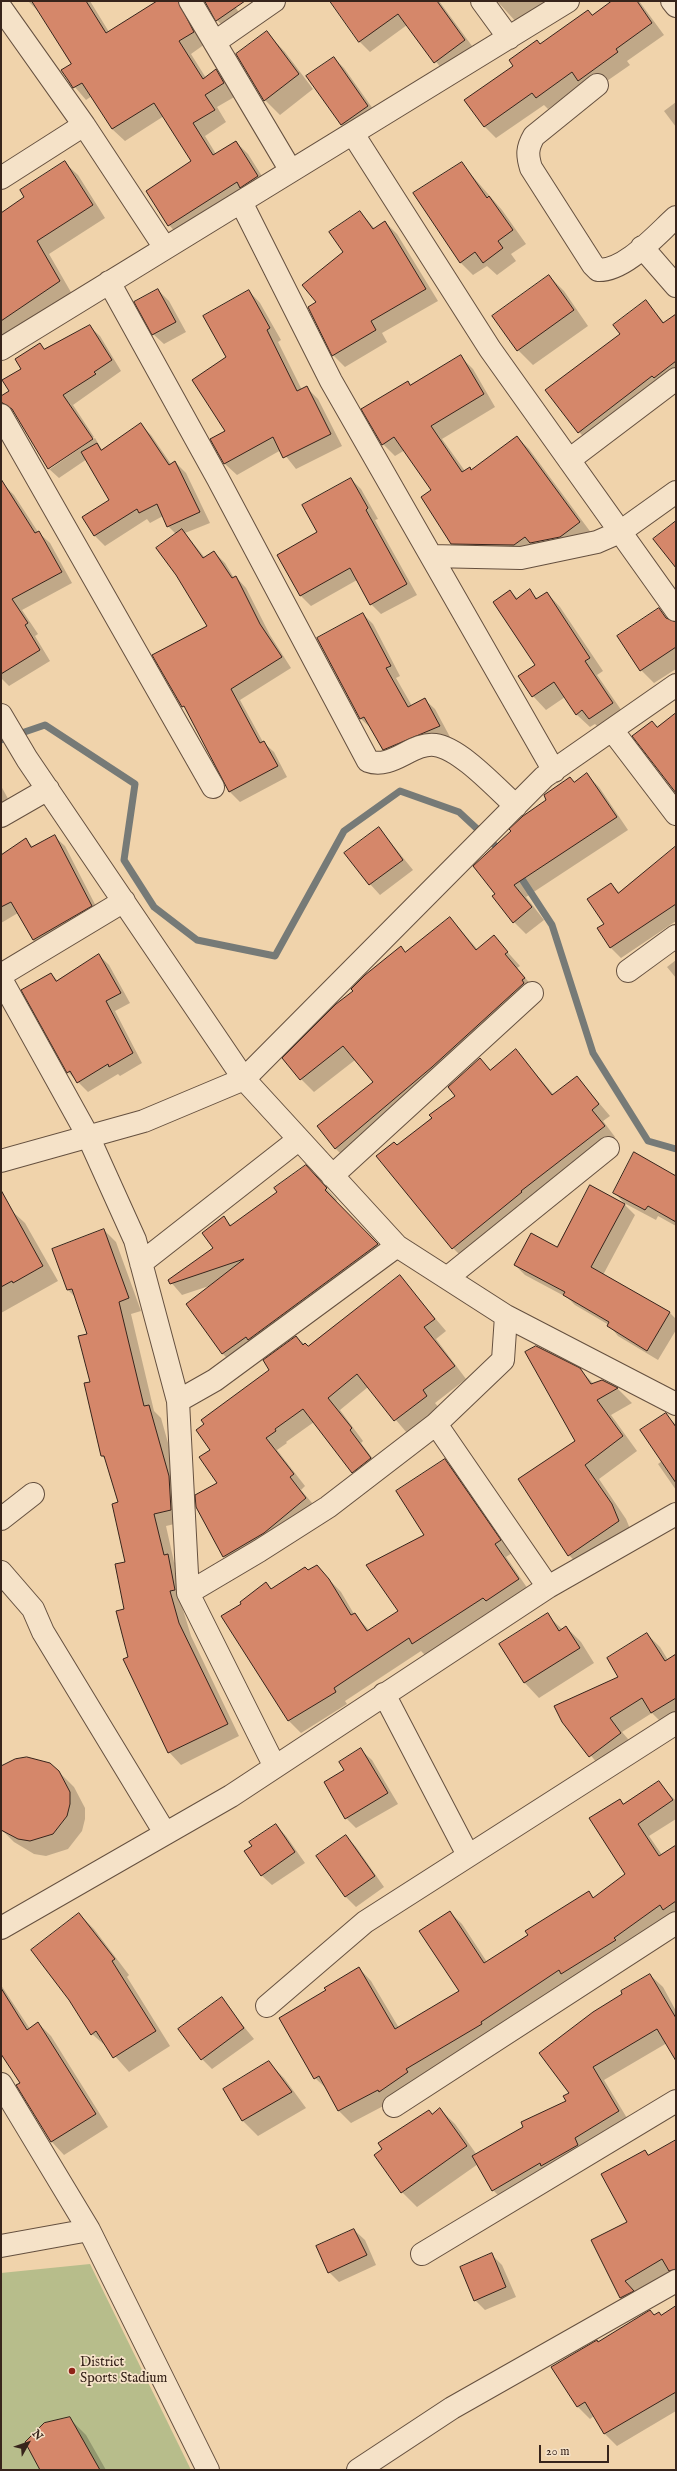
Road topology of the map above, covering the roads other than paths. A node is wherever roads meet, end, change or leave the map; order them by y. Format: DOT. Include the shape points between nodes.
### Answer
graph roads {
  1 [pos="190,1"];
  2 [pos="274,1"];
  3 [pos="482,1"];
  4 [pos="568,1"];
  5 [pos="672,1"];
  6 [pos="676,6"];
  7 [pos="1,8"];
  8 [pos="509,38"];
  9 [pos="215,42"];
  10 [pos="597,86"];
  11 [pos="84,125"];
  12 [pos="353,134"];
  13 [pos="291,171"];
  14 [pos="1,178"];
  15 [pos="241,202"];
  16 [pos="676,217"];
  17 [pos="642,247"];
  18 [pos="165,248"];
  19 [pos="109,282"];
  20 [pos="676,286"];
  21 [pos="1,349"];
  22 [pos="676,379"];
  23 [pos="1,415"];
  24 [pos="569,460"];
  25 [pos="676,492"];
  26 [pos="620,532"];
  27 [pos="431,556"];
  28 [pos="676,610"];
  29 [pos="676,685"];
  30 [pos="1,715"];
  31 [pos="612,730"];
  32 [pos="554,770"];
  33 [pos="213,787"];
  34 [pos="48,789"];
  35 [pos="509,812"];
  36 [pos="676,814"];
  37 [pos="1,816"];
  38 [pos="124,901"];
  39 [pos="676,936"];
  40 [pos="628,971"];
  41 [pos="1,975"];
  42 [pos="1,979"];
  43 [pos="532,993"];
  44 [pos="244,1079"];
  45 [pos="88,1136"];
  46 [pos="298,1140"];
  47 [pos="608,1148"];
  48 [pos="1,1161"];
  49 [pos="332,1176"];
  50 [pos="397,1246"];
  51 [pos="141,1262"];
  52 [pos="447,1278"];
  53 [pos="506,1316"];
  54 [pos="178,1401"];
  55 [pos="676,1404"];
  56 [pos="436,1424"];
  57 [pos="33,1494"];
  58 [pos="676,1514"];
  59 [pos="1,1519"];
  60 [pos="1,1572"];
  61 [pos="548,1587"];
  62 [pos="188,1593"];
  63 [pos="384,1694"];
  64 [pos="676,1723"];
  65 [pos="275,1767"];
  66 [pos="165,1833"];
  67 [pos="468,1855"];
  68 [pos="676,1923"];
  69 [pos="1,1928"];
  70 [pos="267,2006"];
  71 [pos="1,2084"];
  72 [pos="676,2101"];
  73 [pos="394,2106"];
  74 [pos="89,2230"];
  75 [pos="1,2246"];
  76 [pos="422,2254"];
  77 [pos="676,2281"];
  78 [pos="208,2470"];
  79 [pos="358,2470"];
  1 -- 9 [label="street"];
  2 -- 9 [label="street"];
  3 -- 8 [label="street"];
  4 -- 8 [label="street"];
  5 -- 6 [label="street"];
  7 -- 11 [label="street"];
  8 -- 12 [label="street"];
  9 -- 13 [label="street"];
  10 -- 17 [label="street" via="534,136 528,146 527,156 531,168 598,270 616,267"];
  11 -- 14 [label="street"];
  11 -- 18 [label="street"];
  12 -- 13 [label="street"];
  12 -- 24 [label="street" via="490,349"];
  13 -- 15 [label="street"];
  15 -- 18 [label="street"];
  15 -- 27 [label="street" via="331,381"];
  16 -- 17 [label="street"];
  17 -- 20 [label="street"];
  18 -- 19 [label="street"];
  19 -- 21 [label="street"];
  19 -- 35 [label="street" via="218,479 368,761 380,764 426,746 446,748 459,756"];
  22 -- 24 [label="street"];
  23 -- 33 [label="street"];
  24 -- 26 [label="street"];
  25 -- 26 [label="street"];
  26 -- 27 [label="street" via="597,542 521,558"];
  26 -- 28 [label="street"];
  27 -- 32 [label="street"];
  29 -- 31 [label="street"];
  30 -- 34 [label="street"];
  31 -- 32 [label="street"];
  31 -- 36 [label="street"];
  32 -- 35 [label="street"];
  34 -- 37 [label="street"];
  34 -- 38 [label="street"];
  35 -- 44 [label="street"];
  38 -- 41 [label="street"];
  38 -- 44 [label="street"];
  39 -- 40 [label="street"];
  42 -- 45 [label="street"];
  43 -- 49 [label="street"];
  44 -- 45 [label="street" via="144,1121"];
  44 -- 46 [label="street"];
  45 -- 48 [label="street"];
  45 -- 51 [label="street" via="135,1240"];
  46 -- 49 [label="street"];
  46 -- 51 [label="street"];
  47 -- 52 [label="street"];
  49 -- 50 [label="street"];
  50 -- 52 [label="street"];
  50 -- 54 [label="street" via="214,1380"];
  51 -- 54 [label="street"];
  52 -- 53 [label="street"];
  53 -- 55 [label="street"];
  53 -- 56 [label="street" via="503,1360"];
  54 -- 62 [label="street"];
  56 -- 61 [label="street"];
  56 -- 62 [label="street" via="328,1507 259,1552"];
  57 -- 59 [label="street"];
  58 -- 61 [label="street"];
  60 -- 66 [label="street" via="33,1609 43,1632"];
  61 -- 63 [label="street"];
  62 -- 65 [label="street"];
  63 -- 65 [label="street"];
  63 -- 67 [label="street"];
  64 -- 67 [label="street"];
  65 -- 66 [label="street" via="231,1796"];
  66 -- 69 [label="street"];
  67 -- 70 [label="street" via="365,1922"];
  68 -- 73 [label="street"];
  71 -- 74 [label="street"];
  72 -- 76 [label="street"];
  74 -- 75 [label="street"];
  74 -- 78 [label="street"];
  77 -- 79 [label="street" via="452,2408"];
}
